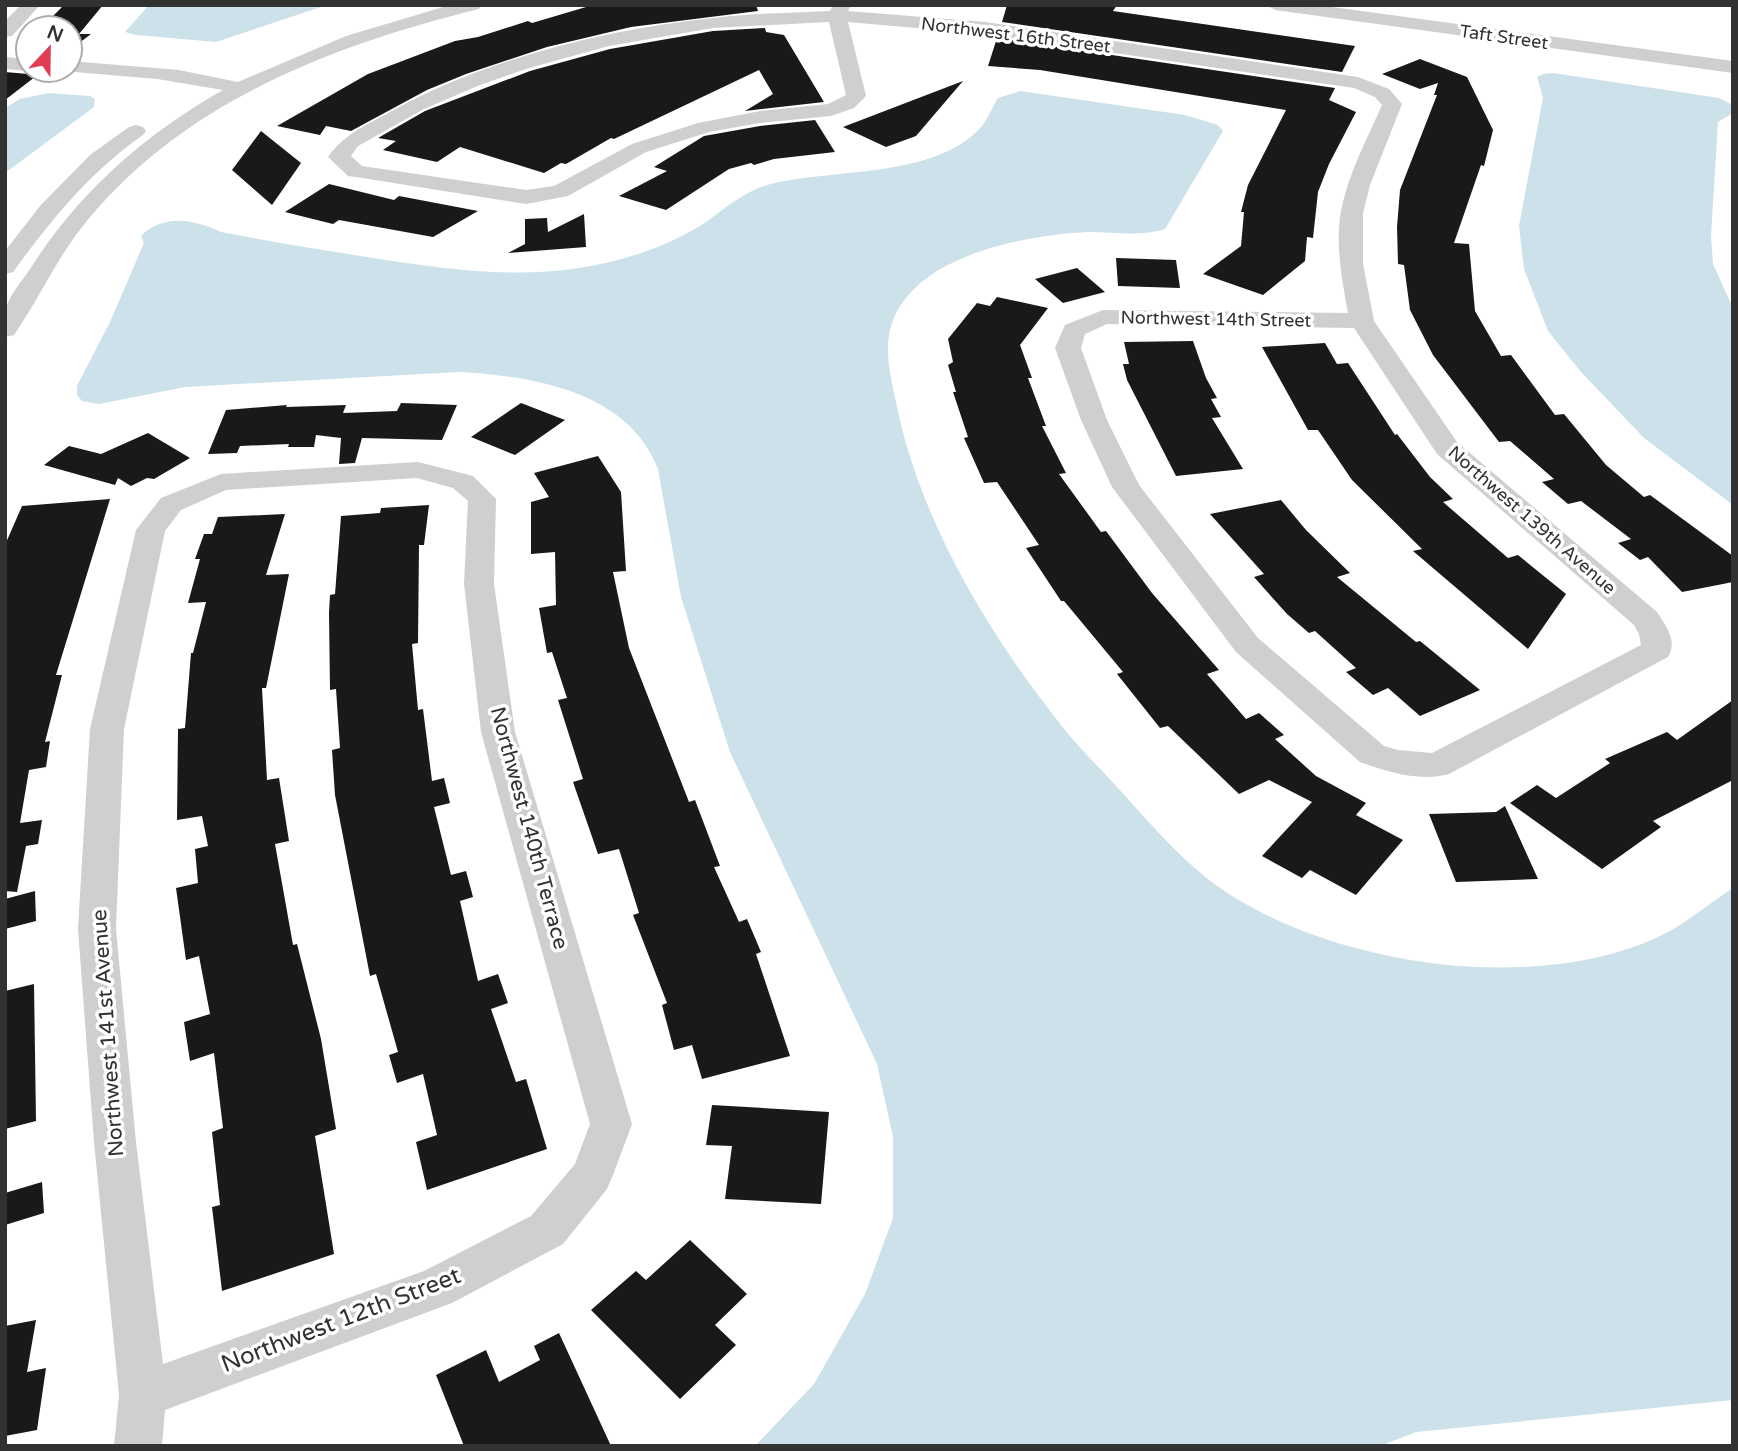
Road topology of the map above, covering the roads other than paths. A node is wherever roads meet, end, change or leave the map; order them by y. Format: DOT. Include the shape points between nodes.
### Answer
graph roads {
  1 [pos="31,5"];
  2 [pos="426,5"];
  3 [pos="819,5"];
  4 [pos="1275,5"];
  5 [pos="1360,5"];
  6 [pos="463,6"];
  7 [pos="840,10"];
  8 [pos="5,32"];
  9 [pos="1733,55"];
  10 [pos="84,60"];
  11 [pos="1733,67"];
  12 [pos="84,68"];
  13 [pos="220,82"];
  14 [pos="243,89"];
  15 [pos="1382,93"];
  16 [pos="5,267"];
  17 [pos="1362,321"];
  18 [pos="7,325"];
  19 [pos="171,504"];
  20 [pos="1396,762"];
  21 [pos="592,1175"];
  22 [pos="143,1395"];
  23 [pos="138,1446"];
  1 -- 8 [label="street"];
  2 -- 13 [label="street" via="305,44"];
  3 -- 7 [label="street" via="819,10"];
  4 -- 11 [label="street, Taft Street"];
  5 -- 9 [label="street, Taft Street"];
  6 -- 14 [label="street" via="332,47"];
  7 -- 7 [label="street, Northwest 16th Street" via="856,96 847,104 705,127 639,148 560,191 526,197 356,171 339,158 351,142 417,105 522,64 608,41 713,23"];
  7 -- 15 [label="street, Northwest 16th Street" via="1358,83"];
  10 -- 13 [label="street" via="191,67 218,72"];
  12 -- 13 [label="street"];
  13 -- 14 [label="street"];
  13 -- 16 [label="street" via="131,134 84,173 41,217"];
  14 -- 18 [label="street" via="164,135 119,174 78,217"];
  15 -- 17 [label="street, Northwest 139th Avenue" via="1392,104 1352,213 1351,264"];
  17 -- 20 [label="street, Northwest 139th Avenue" via="1447,448 1646,619 1657,650 1437,765"];
  17 -- 20 [label="street, Northwest 14th Street" via="1103,317 1074,330 1068,348 1094,420 1126,487 1247,645 1372,754"];
  19 -- 21 [label="street, Northwest 140th Terrace" via="221,482 418,470 463,482 482,499 479,584 498,732 611,1124"];
  19 -- 22 [label="street, Northwest 141st Avenue" via="151,530 107,729 97,929"];
  21 -- 22 [label="street, Northwest 12th Street" via="547,1230 436,1288"];
  22 -- 23 [label="street, Northwest 141st Avenue"];
}
